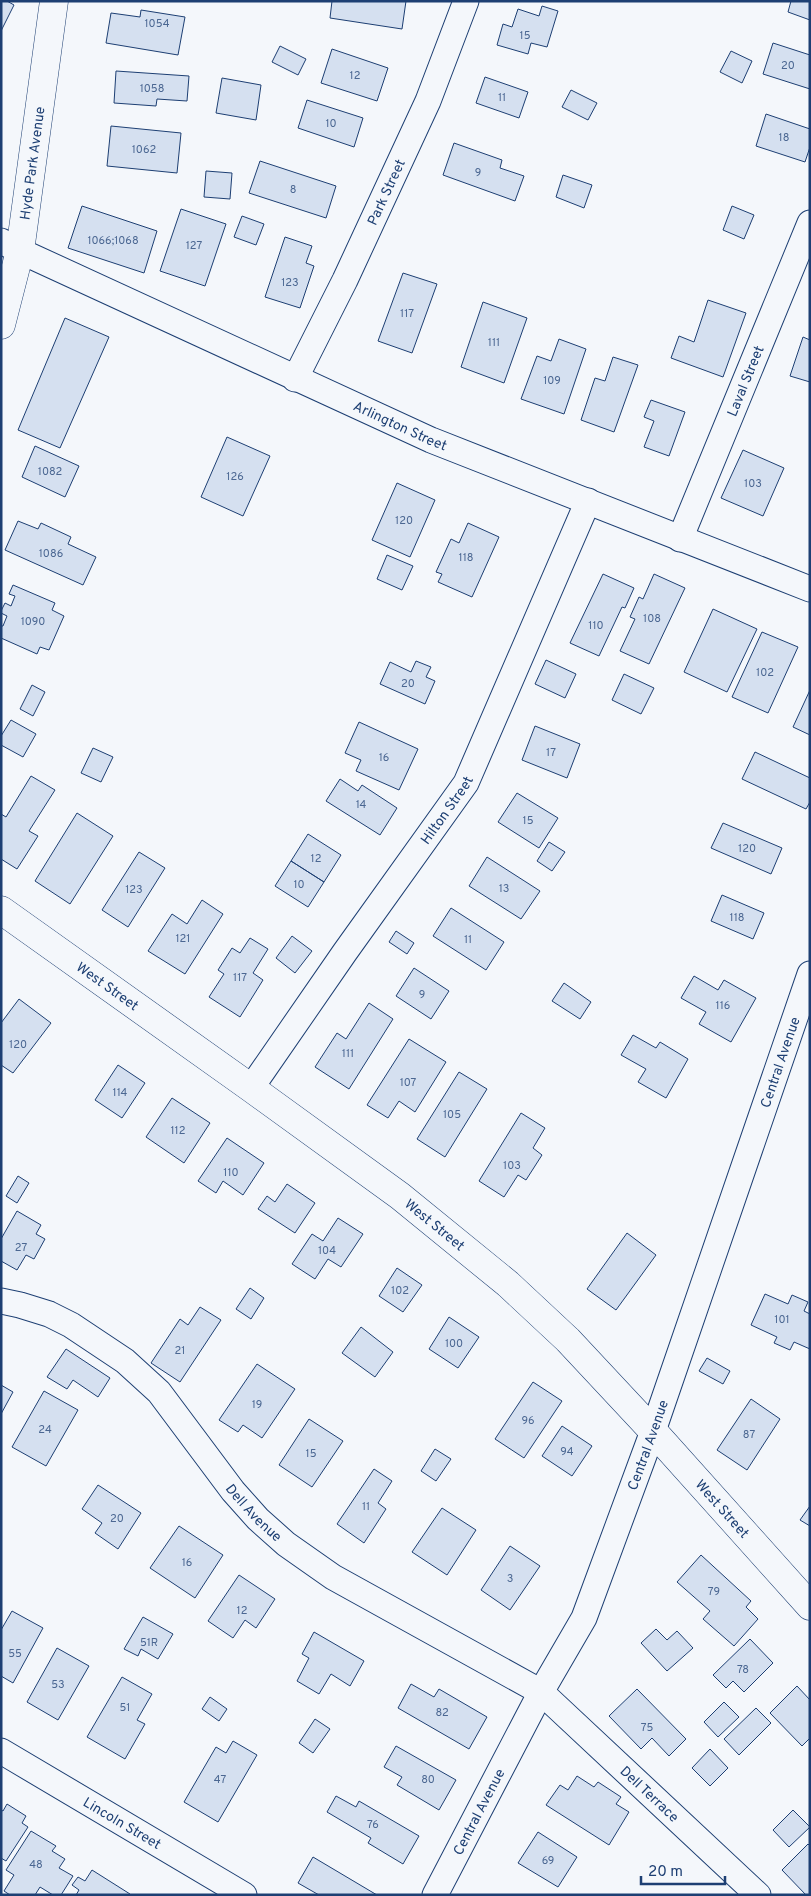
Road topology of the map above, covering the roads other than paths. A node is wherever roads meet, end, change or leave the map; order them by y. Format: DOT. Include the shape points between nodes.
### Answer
graph roads {
  1 [pos="54,1"];
  2 [pos="466,1"];
  3 [pos="810,223"];
  4 [pos="10,246"];
  5 [pos="1,325"];
  6 [pos="295,379"];
  7 [pos="588,501"];
  8 [pos="680,539"];
  9 [pos="810,589"];
  10 [pos="1,910"];
  11 [pos="810,974"];
  12 [pos="251,1088"];
  13 [pos="1,1301"];
  14 [pos="653,1431"];
  15 [pos="810,1606"];
  16 [pos="540,1692"];
  17 [pos="1,1751"];
  18 [pos="244,1895"];
  19 [pos="435,1895"];
  20 [pos="758,1895"];
  1 -- 4 [label="main road, Hyde Park Avenue"];
  2 -- 6 [label="street, Park Street" via="428,101"];
  3 -- 8 [label="street, Laval Street"];
  4 -- 5 [label="main road, Hyde Park Avenue"];
  4 -- 6 [label="street, Arlington Street"];
  6 -- 7 [label="street, Arlington Street" via="431,440"];
  7 -- 8 [label="street, Arlington Street"];
  7 -- 12 [label="street, Hilton Street" via="466,783"];
  8 -- 9 [label="street, Arlington Street"];
  10 -- 12 [label="main road, West Street"];
  11 -- 14 [label="street, Central Avenue"];
  12 -- 14 [label="main road, West Street" via="400,1196 508,1284 568,1340"];
  13 -- 16 [label="street, Dell Avenue" via="48,1314 71,1325 125,1361 159,1392 233,1491 286,1544 333,1577"];
  14 -- 15 [label="main road, West Street"];
  14 -- 16 [label="street, Central Avenue" via="584,1618"];
  16 -- 19 [label="street, Central Avenue"];
  16 -- 20 [label="street, Dell Terrace"];
  17 -- 18 [label="street, Lincoln Street"];
}
